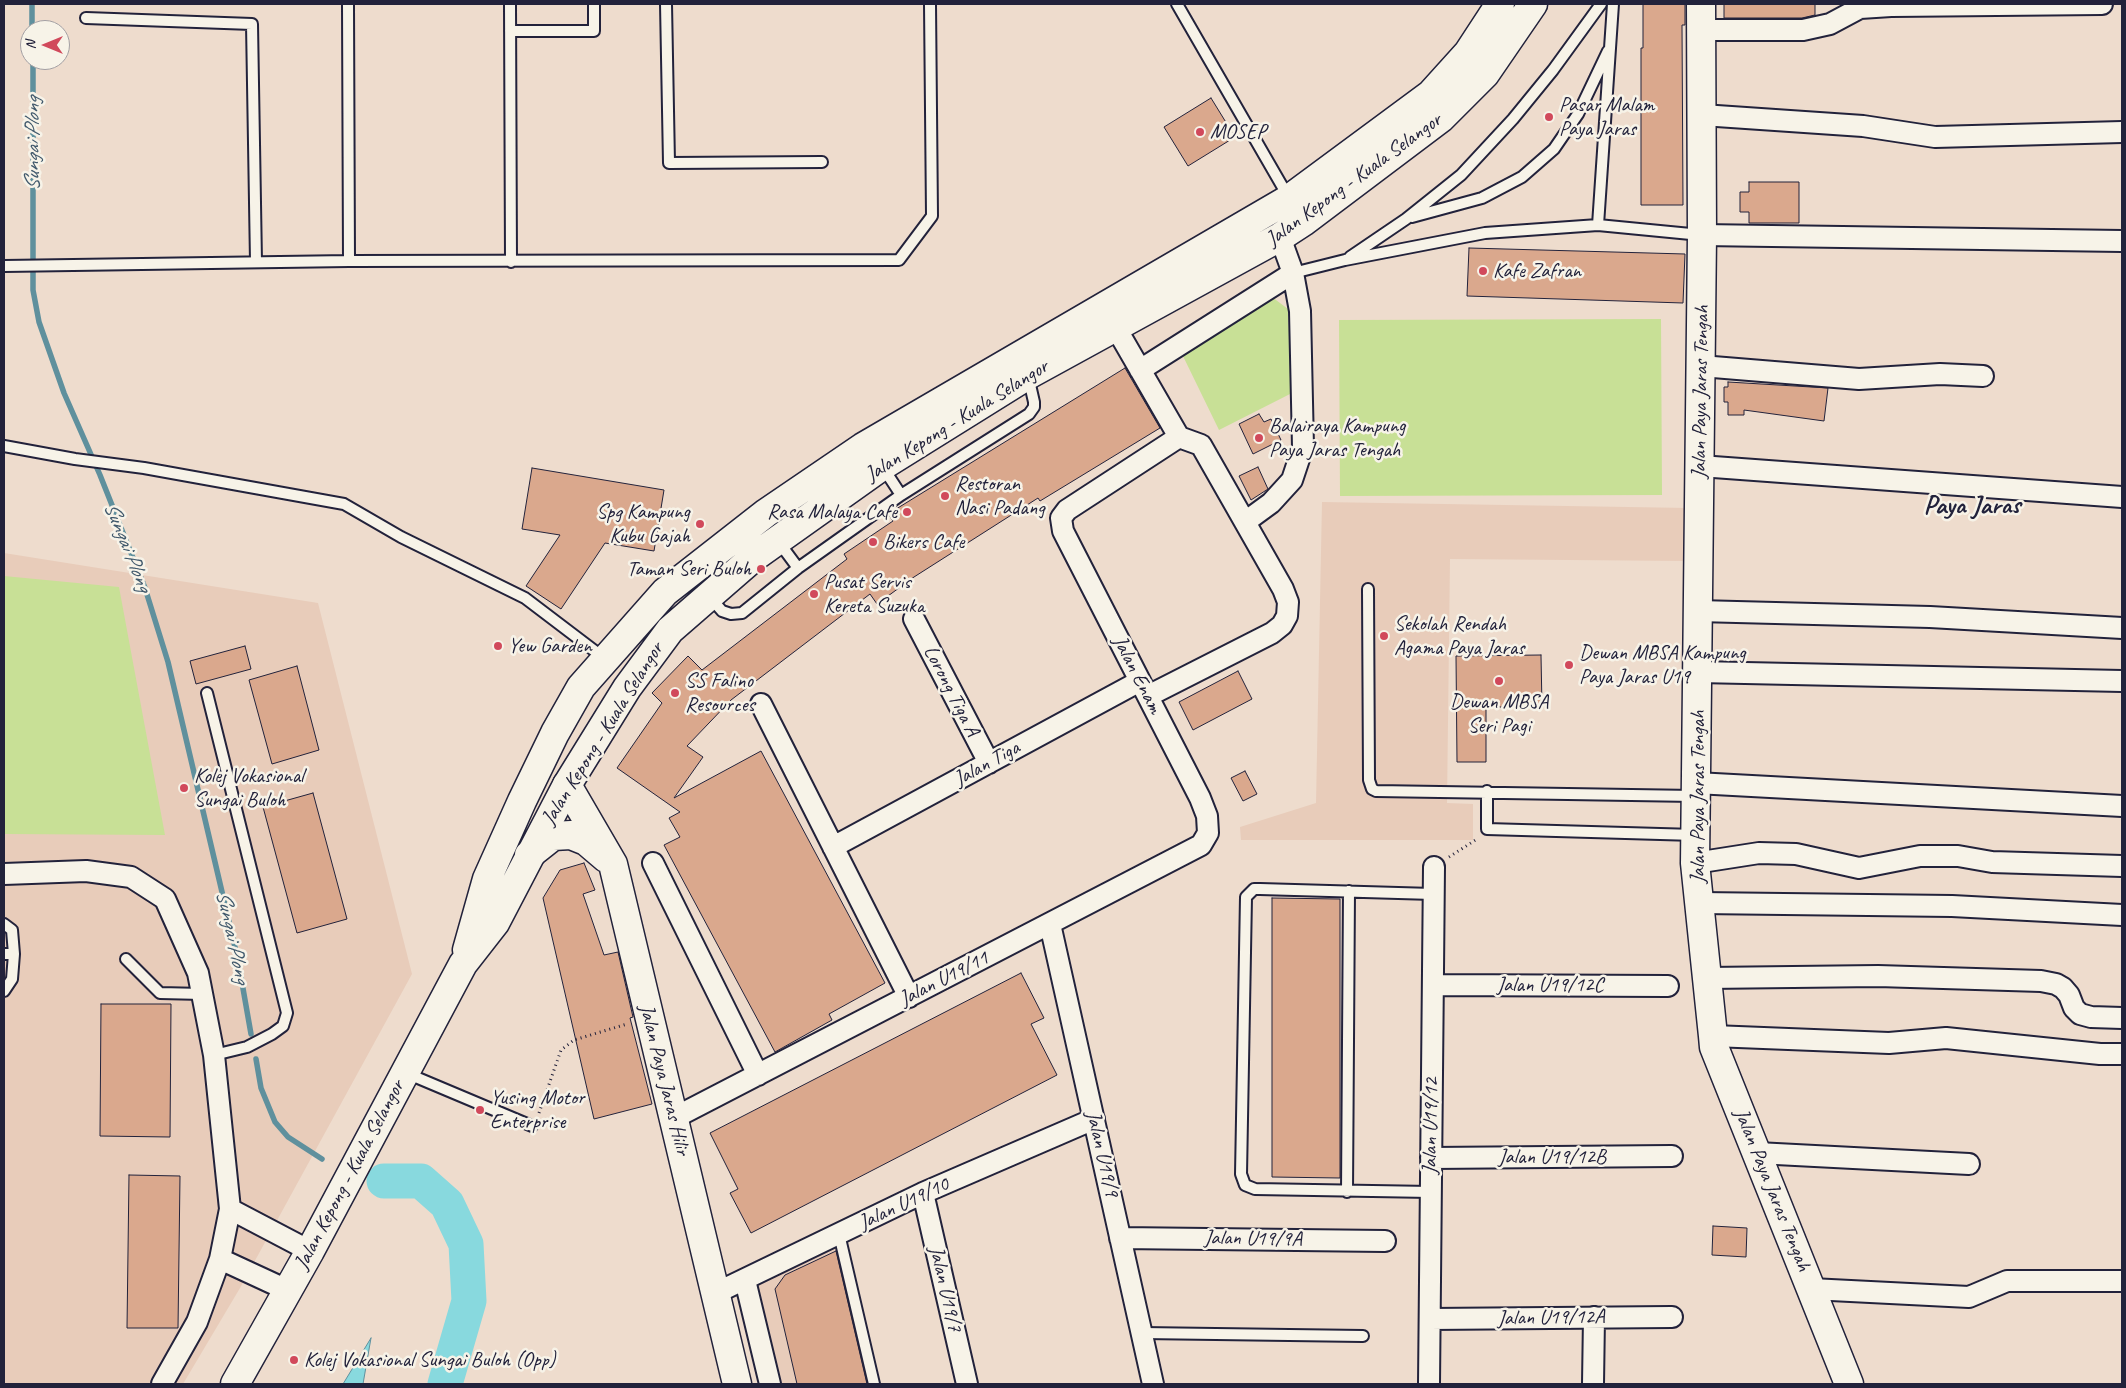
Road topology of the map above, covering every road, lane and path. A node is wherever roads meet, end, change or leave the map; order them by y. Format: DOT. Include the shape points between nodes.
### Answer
graph roads {
  1 [pos="348,4"];
  2 [pos="510,4"];
  3 [pos="594,4"];
  4 [pos="666,4"];
  5 [pos="930,4"];
  6 [pos="1177,4"];
  7 [pos="1500,4"];
  8 [pos="1533,4"];
  9 [pos="1601,4"];
  10 [pos="1613,4"];
  11 [pos="2102,4"];
  12 [pos="1701,17"];
  13 [pos="86,18"];
  14 [pos="510,31"];
  15 [pos="1608,51"];
  16 [pos="1702,115"];
  17 [pos="2122,132"];
  18 [pos="822,162"];
  19 [pos="1296,210"];
  20 [pos="1406,219"];
  21 [pos="1598,225"];
  22 [pos="1702,235"];
  23 [pos="1280,237"];
  24 [pos="2122,241"];
  25 [pos="1345,260"];
  26 [pos="349,261"];
  27 [pos="256,262"];
  28 [pos="511,262"];
  29 [pos="7,266"];
  30 [pos="1293,273"];
  31 [pos="1116,328"];
  32 [pos="1701,366"];
  33 [pos="1140,370"];
  34 [pos="1028,375"];
  35 [pos="1984,376"];
  36 [pos="1179,438"];
  37 [pos="4,446"];
  38 [pos="882,466"];
  39 [pos="1700,466"];
  40 [pos="901,495"];
  41 [pos="2122,497"];
  42 [pos="1245,522"];
  43 [pos="778,540"];
  44 [pos="798,568"];
  45 [pos="1368,589"];
  46 [pos="665,592"];
  47 [pos="709,596"];
  48 [pos="1698,610"];
  49 [pos="914,619"];
  50 [pos="2122,628"];
  51 [pos="605,658"];
  52 [pos="1698,672"];
  53 [pos="2122,681"];
  54 [pos="1144,688"];
  55 [pos="207,693"];
  56 [pos="761,704"];
  57 [pos="989,763"];
  58 [pos="567,785"];
  59 [pos="1696,790"];
  60 [pos="1487,792"];
  61 [pos="2122,806"];
  62 [pos="1487,829"];
  63 [pos="1208,833"];
  64 [pos="1696,835"];
  65 [pos="834,847"];
  66 [pos="529,855"];
  67 [pos="653,863"];
  68 [pos="1695,863"];
  69 [pos="613,864"];
  70 [pos="2122,866"];
  71 [pos="1434,867"];
  72 [pos="4,874"];
  73 [pos="488,879"];
  74 [pos="1349,890"];
  75 [pos="1433,894"];
  76 [pos="1700,903"];
  77 [pos="2122,915"];
  78 [pos="4,924"];
  79 [pos="1050,924"];
  80 [pos="9,954"];
  81 [pos="126,959"];
  82 [pos="463,964"];
  83 [pos="1707,978"];
  84 [pos="1432,985"];
  85 [pos="1668,986"];
  86 [pos="4,991"];
  87 [pos="203,994"];
  88 [pos="909,997"];
  89 [pos="650,1018"];
  90 [pos="2122,1018"];
  91 [pos="1713,1036"];
  92 [pos="2122,1054"];
  93 [pos="214,1055"];
  94 [pos="405,1072"];
  95 [pos="758,1076"];
  96 [pos="674,1118"];
  97 [pos="1094,1119"];
  98 [pos="532,1126"];
  99 [pos="1757,1153"];
  100 [pos="1672,1156"];
  101 [pos="1431,1158"];
  102 [pos="1969,1164"];
  103 [pos="1347,1192"];
  104 [pos="1431,1192"];
  105 [pos="923,1193"];
  106 [pos="230,1209"];
  107 [pos="839,1234"];
  108 [pos="1120,1238"];
  109 [pos="1385,1241"];
  110 [pos="310,1251"];
  111 [pos="220,1259"];
  112 [pos="745,1280"];
  113 [pos="2122,1281"];
  114 [pos="1811,1289"];
  115 [pos="287,1290"];
  116 [pos="716,1293"];
  117 [pos="1594,1317"];
  118 [pos="1672,1317"];
  119 [pos="1430,1319"];
  120 [pos="1142,1333"];
  121 [pos="1364,1336"];
  122 [pos="162,1384"];
  123 [pos="235,1384"];
  124 [pos="737,1384"];
  125 [pos="770,1384"];
  126 [pos="874,1384"];
  127 [pos="967,1384"];
  128 [pos="1153,1384"];
  129 [pos="1429,1384"];
  130 [pos="1593,1384"];
  131 [pos="1849,1384"];
  1 -- 26 [label="lane"];
  2 -- 14 [label="lane"];
  3 -- 14 [label="lane" via="594,31"];
  4 -- 18 [label="lane" via="669,163"];
  5 -- 28 [label="lane" via="932,216 899,260"];
  6 -- 19 [label="lane"];
  7 -- 19 [label="main road, Jalan Kepong - Kuala Selangor" via="1468,53 1431,94"];
  8 -- 19 [label="main road, Jalan Kepong - Kuala Selangor" via="1485,74 1441,118"];
  9 -- 20 [label="lane" via="1513,119 1461,175"];
  10 -- 15 [label="lane"];
  11 -- 12 [label="street" via="1860,8 1830,24 1803,30"];
  12 -- 16 [label="main road, Jalan Paya Jaras Tengah"];
  13 -- 27 [label="lane" via="252,24"];
  14 -- 28 [label="lane"];
  15 -- 20 [label="lane" via="1578,114 1559,142 1522,177 1482,198"];
  15 -- 21 [label="lane"];
  16 -- 17 [label="street" via="1863,126 1935,137"];
  16 -- 22 [label="main road, Jalan Paya Jaras Tengah"];
  19 -- 23 [label="main road, Jalan Kepong - Kuala Selangor"];
  19 -- 46 [label="main road, Jalan Kepong - Kuala Selangor" via="863,447 766,513"];
  20 -- 25 [label="lane"];
  21 -- 22 [label="lane"];
  21 -- 25 [label="lane" via="1485,234"];
  22 -- 24 [label="street"];
  22 -- 32 [label="main road, Jalan Paya Jaras Tengah"];
  23 -- 30 [label="street"];
  23 -- 31 [label="main road, Jalan Kepong - Kuala Selangor"];
  25 -- 30 [label="lane"];
  26 -- 27 [label="lane"];
  26 -- 28 [label="lane"];
  27 -- 29 [label="lane"];
  30 -- 33 [label="street"];
  30 -- 42 [label="street" via="1300,311 1303,447 1292,480 1271,503"];
  31 -- 33 [label="street"];
  31 -- 34 [label="main road, Jalan Kepong - Kuala Selangor"];
  32 -- 35 [label="street" via="1859,378 1940,374"];
  32 -- 39 [label="main road, Jalan Paya Jaras Tengah"];
  33 -- 36 [label="street"];
  34 -- 38 [label="main road, Jalan Kepong - Kuala Selangor"];
  34 -- 40 [label="lane" via="1034,402 1029,414"];
  36 -- 42 [label="street, Jalan Tiga" via="1202,445"];
  36 -- 54 [label="street, Jalan Enam" via="1067,510 1061,518 1063,531"];
  37 -- 51 [label="lane" via="344,504 401,537 525,598"];
  38 -- 40 [label="lane"];
  38 -- 43 [label="main road, Jalan Kepong - Kuala Selangor"];
  39 -- 41 [label="street"];
  39 -- 48 [label="main road, Jalan Paya Jaras Tengah"];
  40 -- 44 [label="lane"];
  42 -- 54 [label="street, Jalan Tiga" via="1288,602 1287,616 1282,625 1272,633"];
  43 -- 44 [label="lane"];
  43 -- 47 [label="main road, Jalan Kepong - Kuala Selangor"];
  44 -- 47 [label="lane" via="742,613 731,614 722,610"];
  45 -- 60 [label="lane" via="1370,785 1381,792"];
  46 -- 51 [label="main road, Jalan Kepong - Kuala Selangor"];
  46 -- 58 [label="main road" via="580,718 564,753"];
  47 -- 58 [label="main road, Jalan Kepong - Kuala Selangor" via="670,630 652,652"];
  48 -- 50 [label="street" via="1930,617"];
  48 -- 52 [label="main road, Jalan Paya Jaras Tengah"];
  49 -- 57 [label="street, Lorong Tiga A"];
  51 -- 73 [label="main road, Jalan Kepong - Kuala Selangor" via="581,687 555,733"];
  52 -- 53 [label="street"];
  52 -- 59 [label="main road, Jalan Paya Jaras Tengah"];
  54 -- 57 [label="street, Jalan Tiga"];
  54 -- 63 [label="street, Jalan Enam" via="1200,798 1207,816"];
  55 -- 93 [label="lane" via="287,1013 283,1026 272,1034 246,1047"];
  56 -- 65 [label="street"];
  57 -- 65 [label="street, Jalan Tiga"];
  58 -- 66 [label="main road, Jalan Kepong - Kuala Selangor"];
  58 -- 69 [label="main road, Jalan Paya Jaras Hilir"];
  58 -- 73 [label="main road" via="549,788 533,803 499,866"];
  59 -- 60 [label="lane"];
  59 -- 61 [label="street"];
  59 -- 64 [label="main road, Jalan Paya Jaras Tengah"];
  60 -- 62 [label="lane"];
  62 -- 64 [label="lane"];
  62 -- 71 [label="path" via="1474,843"];
  63 -- 79 [label="street, Jalan U19/11" via="1201,845 1191,851"];
  64 -- 68 [label="main road, Jalan Paya Jaras Tengah"];
  65 -- 88 [label="street"];
  66 -- 69 [label="main road" via="553,836 571,835 586,841"];
  66 -- 82 [label="main road, Jalan Kepong - Kuala Selangor" via="495,923"];
  67 -- 95 [label="street"];
  68 -- 70 [label="street" via="1759,853 1796,854 1859,868 1920,856"];
  68 -- 76 [label="main road, Jalan Paya Jaras Tengah"];
  69 -- 89 [label="main road, Jalan Paya Jaras Hilir"];
  71 -- 75 [label="street, Jalan U19/12"];
  72 -- 87 [label="street" via="86,871 131,877 165,899 198,973"];
  73 -- 82 [label="main road, Jalan Kepong - Kuala Selangor"];
  74 -- 75 [label="lane"];
  74 -- 103 [label="lane"];
  74 -- 103 [label="lane" via="1260,888 1246,897 1241,1174 1245,1185 1256,1189"];
  75 -- 84 [label="street, Jalan U19/12"];
  76 -- 77 [label="street" via="1952,906"];
  76 -- 83 [label="main road, Jalan Paya Jaras Tengah"];
  78 -- 80 [label="lane" via="12,930"];
  79 -- 88 [label="street, Jalan U19/11"];
  79 -- 97 [label="street, Jalan U19/9"];
  80 -- 86 [label="lane" via="12,979"];
  81 -- 87 [label="lane" via="160,993"];
  82 -- 94 [label="main road, Jalan Kepong - Kuala Selangor"];
  83 -- 90 [label="street" via="1878,976 2041,981 2063,988 2080,1014"];
  83 -- 91 [label="main road, Jalan Paya Jaras Tengah"];
  84 -- 85 [label="street, Jalan U19/12C"];
  84 -- 101 [label="street, Jalan U19/12"];
  87 -- 93 [label="street"];
  88 -- 95 [label="street, Jalan U19/11"];
  89 -- 96 [label="main road, Jalan Paya Jaras Hilir"];
  89 -- 98 [label="path" via="574,1040 561,1050"];
  91 -- 92 [label="street" via="1888,1043 1946,1038"];
  91 -- 99 [label="main road, Jalan Paya Jaras Tengah" via="1714,1047"];
  93 -- 106 [label="street"];
  94 -- 98 [label="lane"];
  94 -- 110 [label="main road, Jalan Kepong - Kuala Selangor"];
  95 -- 96 [label="street, Jalan U19/11"];
  96 -- 116 [label="main road, Jalan Paya Jaras Hilir"];
  97 -- 105 [label="street, Jalan U19/10"];
  97 -- 108 [label="street, Jalan U19/9"];
  99 -- 102 [label="street"];
  99 -- 114 [label="main road, Jalan Paya Jaras Tengah"];
  100 -- 101 [label="street, Jalan U19/12B"];
  101 -- 104 [label="street, Jalan U19/12"];
  103 -- 104 [label="lane"];
  104 -- 119 [label="street, Jalan U19/12"];
  105 -- 107 [label="street, Jalan U19/10"];
  105 -- 127 [label="street, Jalan U19/7"];
  106 -- 110 [label="street"];
  106 -- 111 [label="street"];
  107 -- 112 [label="street, Jalan U19/10"];
  107 -- 126 [label="lane"];
  108 -- 109 [label="street, Jalan U19/9A"];
  108 -- 120 [label="street, Jalan U19/9"];
  110 -- 115 [label="main road, Jalan Kepong - Kuala Selangor"];
  111 -- 115 [label="street"];
  111 -- 122 [label="street" via="198,1322"];
  112 -- 116 [label="street, Jalan U19/10"];
  112 -- 125 [label="street"];
  113 -- 114 [label="street" via="2007,1281 1969,1297"];
  114 -- 131 [label="main road, Jalan Paya Jaras Tengah"];
  115 -- 123 [label="main road, Jalan Kepong - Kuala Selangor"];
  116 -- 124 [label="main road, Jalan Paya Jaras Hilir"];
  117 -- 118 [label="street, Jalan U19/12A"];
  117 -- 119 [label="street, Jalan U19/12A"];
  117 -- 130 [label="street"];
  119 -- 129 [label="street, Jalan U19/12"];
  120 -- 121 [label="lane"];
  120 -- 128 [label="street, Jalan U19/9"];
}
